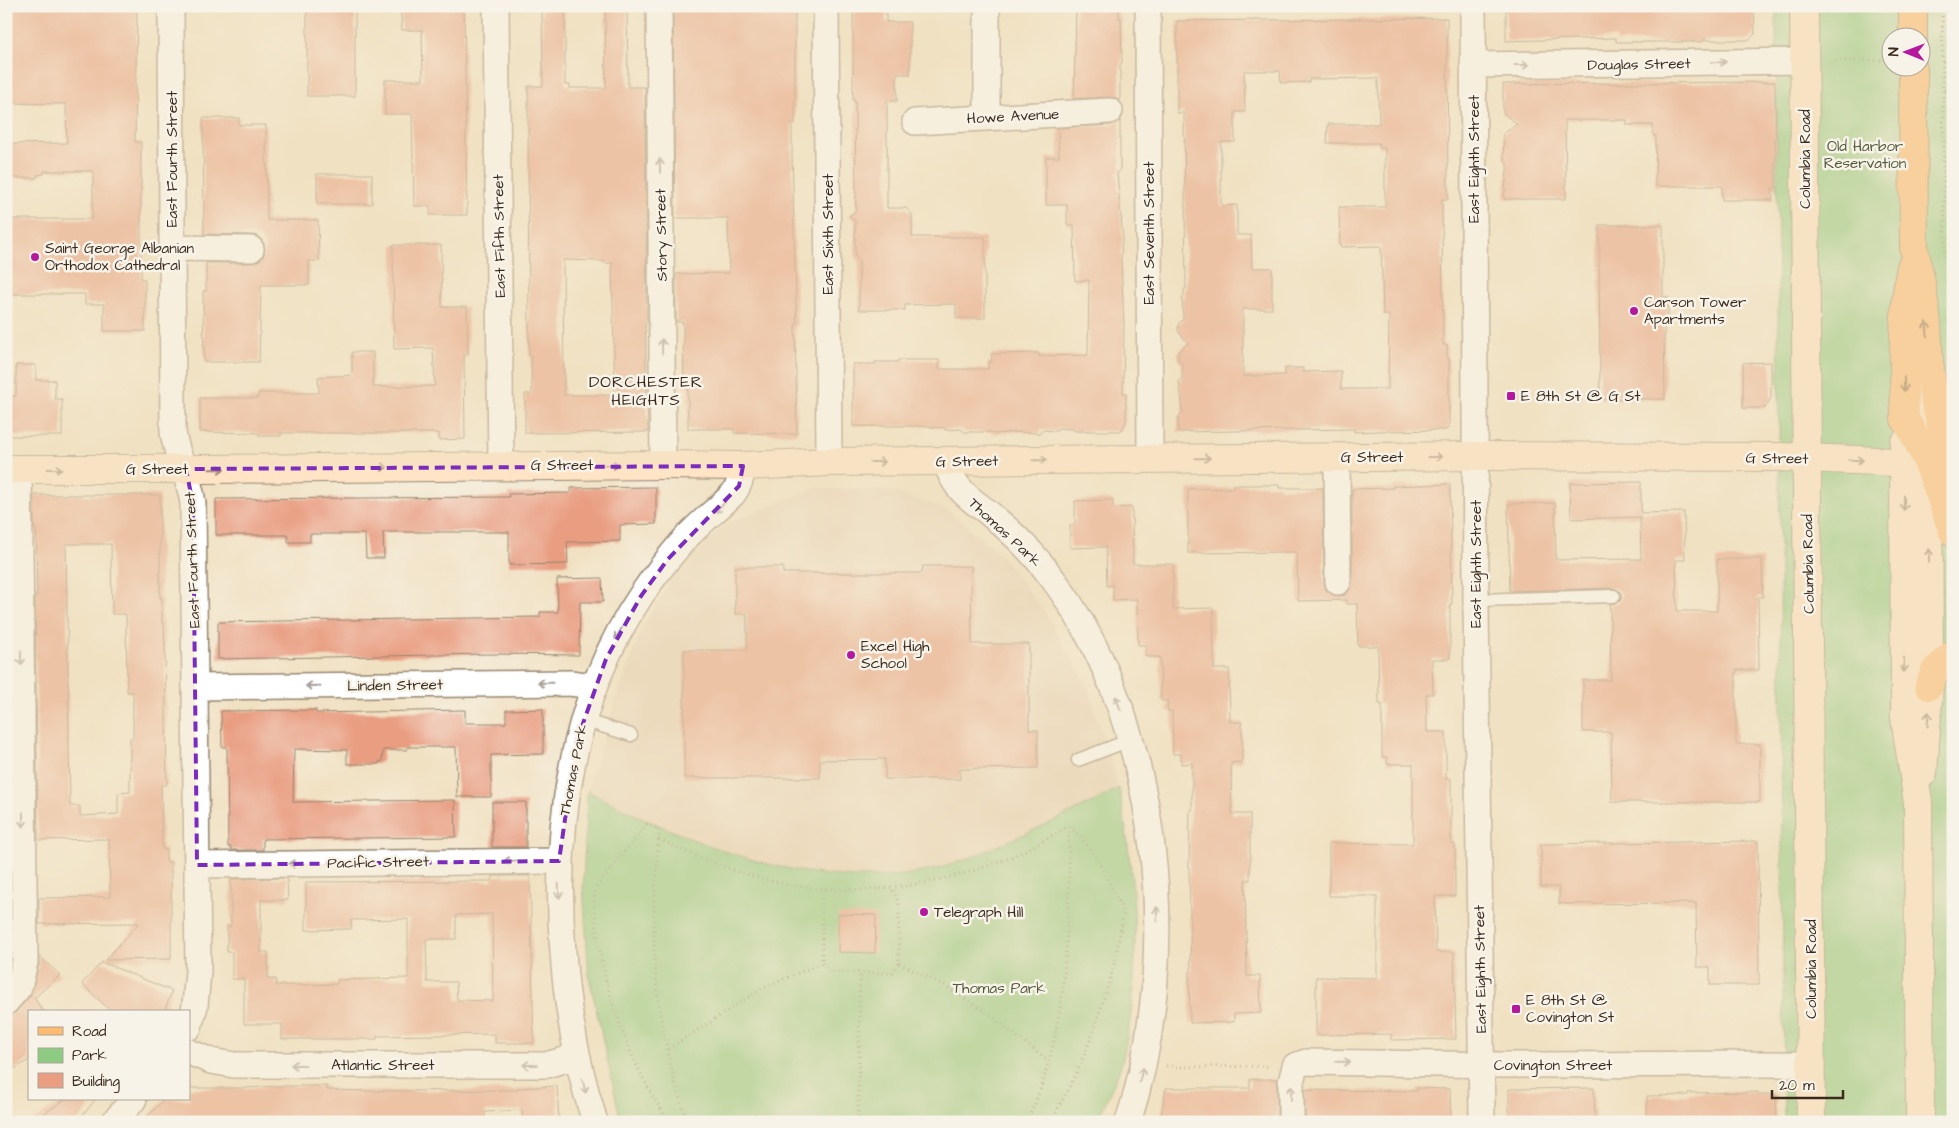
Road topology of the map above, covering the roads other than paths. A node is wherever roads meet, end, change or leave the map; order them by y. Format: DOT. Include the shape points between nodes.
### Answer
graph roads {
  1 [pos="171,6"];
  2 [pos="496,6"];
  3 [pos="659,6"];
  4 [pos="826,6"];
  5 [pos="986,6"];
  6 [pos="1148,6"];
  7 [pos="1473,6"];
  8 [pos="1804,6"];
  9 [pos="1913,6"];
  10 [pos="1913,28"];
  11 [pos="1817,61"];
  12 [pos="1473,65"];
  13 [pos="1902,78"];
  14 [pos="1110,111"];
  15 [pos="987,118"];
  16 [pos="915,122"];
  17 [pos="172,248"];
  18 [pos="1914,248"];
  19 [pos="251,249"];
  20 [pos="1475,456"];
  21 [pos="1337,457"];
  22 [pos="1807,458"];
  23 [pos="1150,459"];
  24 [pos="829,462"];
  25 [pos="944,462"];
  26 [pos="1928,463"];
  27 [pos="663,465"];
  28 [pos="501,466"];
  29 [pos="743,466"];
  30 [pos="13,469"];
  31 [pos="186,469"];
  32 [pos="1953,532"];
  33 [pos="1338,582"];
  34 [pos="1614,596"];
  35 [pos="1476,600"];
  36 [pos="1953,654"];
  37 [pos="594,686"];
  38 [pos="1929,686"];
  39 [pos="195,687"];
  40 [pos="583,720"];
  41 [pos="631,735"];
  42 [pos="1130,740"];
  43 [pos="1078,760"];
  44 [pos="1918,802"];
  45 [pos="559,861"];
  46 [pos="197,865"];
  47 [pos="6,1002"];
  48 [pos="190,1024"];
  49 [pos="190,1052"];
  50 [pos="576,1052"];
  51 [pos="1811,1064"];
  52 [pos="1481,1065"];
  53 [pos="133,1100"];
  54 [pos="114,1122"];
  55 [pos="595,1122"];
  56 [pos="1128,1122"];
  57 [pos="1291,1122"];
  58 [pos="1482,1122"];
  59 [pos="1811,1122"];
  60 [pos="1920,1122"];
  1 -- 17 [label="street, East Fourth Street"];
  2 -- 28 [label="street, East Fifth Street"];
  27 -- 3 [label="street, Story Street, one-way"];
  4 -- 24 [label="street, East Sixth Street"];
  5 -- 15 [label="street"];
  6 -- 23 [label="street, East Seventh Street"];
  7 -- 12 [label="street, East Eighth Street"];
  8 -- 11 [label="main road, Columbia Road"];
  9 -- 10 [label="main road"];
  12 -- 11 [label="street, Douglas Street, one-way"];
  11 -- 22 [label="main road, Columbia Road"];
  12 -- 20 [label="street, East Eighth Street"];
  13 -- 18 [label="main road"];
  14 -- 15 [label="street, Howe Avenue"];
  15 -- 16 [label="street, Howe Avenue"];
  17 -- 19 [label="street"];
  17 -- 31 [label="street, East Fourth Street" via="173,432"];
  26 -- 18 [label="main road, one-way" via="1939,421"];
  18 -- 26 [label="main road, one-way" via="1905,294 1905,419"];
  21 -- 20 [label="main road, G Street, one-way"];
  20 -- 22 [label="main road, G Street"];
  20 -- 35 [label="street, East Eighth Street"];
  23 -- 21 [label="main road, G Street, one-way"];
  21 -- 33 [label="street"];
  22 -- 26 [label="main road, G Street, one-way"];
  22 -- 51 [label="main road, Columbia Road"];
  25 -- 23 [label="main road, G Street, one-way"];
  24 -- 25 [label="main road, G Street, one-way"];
  24 -- 29 [label="main road, G Street"];
  42 -- 25 [label="street, Thomas Park, one-way" via="1109,678 1071,604 1024,545 957,486"];
  26 -- 32 [label="main road"];
  38 -- 26 [label="main road, one-way"];
  26 -- 44 [label="main road, one-way" via="1905,718"];
  28 -- 27 [label="main road, G Street, one-way"];
  27 -- 29 [label="main road, G Street"];
  31 -- 28 [label="main road, G Street, one-way"];
  29 -- 37 [label="street, Thomas Park, one-way" via="739,486 733,494 684,540 641,596 617,636"];
  30 -- 31 [label="main road, G Street, one-way"];
  30 -- 47 [label="street, one-way" via="24,962 19,987"];
  31 -- 39 [label="street, East Fourth Street" via="193,504"];
  34 -- 35 [label="lane"];
  35 -- 52 [label="street, East Eighth Street"];
  36 -- 38 [label="main road" via="1935,671"];
  37 -- 39 [label="street, Linden Street, one-way" via="570,683"];
  37 -- 40 [label="street, Thomas Park"];
  44 -- 38 [label="main road, one-way"];
  39 -- 46 [label="street, East Fourth Street"];
  40 -- 41 [label="lane"];
  40 -- 45 [label="street, Thomas Park" via="568,786"];
  42 -- 43 [label="lane"];
  56 -- 42 [label="street, Thomas Park, one-way" via="1150,1033 1157,943 1152,849"];
  44 -- 60 [label="main road"];
  45 -- 46 [label="street, Pacific Street, one-way"];
  45 -- 50 [label="street, Thomas Park, one-way" via="563,960"];
  46 -- 48 [label="street, East Fourth Street" via="198,971"];
  50 -- 49 [label="street, Atlantic Street, one-way" via="567,1059 546,1064 394,1065 234,1065"];
  50 -- 55 [label="street, Thomas Park, one-way"];
  51 -- 52 [label="street, Covington Street"];
  51 -- 59 [label="main road, Columbia Road"];
  57 -- 52 [label="street, Covington Street, one-way" via="1291,1082 1283,1066 1306,1062"];
  52 -- 58 [label="street, East Eighth Street"];
  53 -- 54 [label="street"];
}
